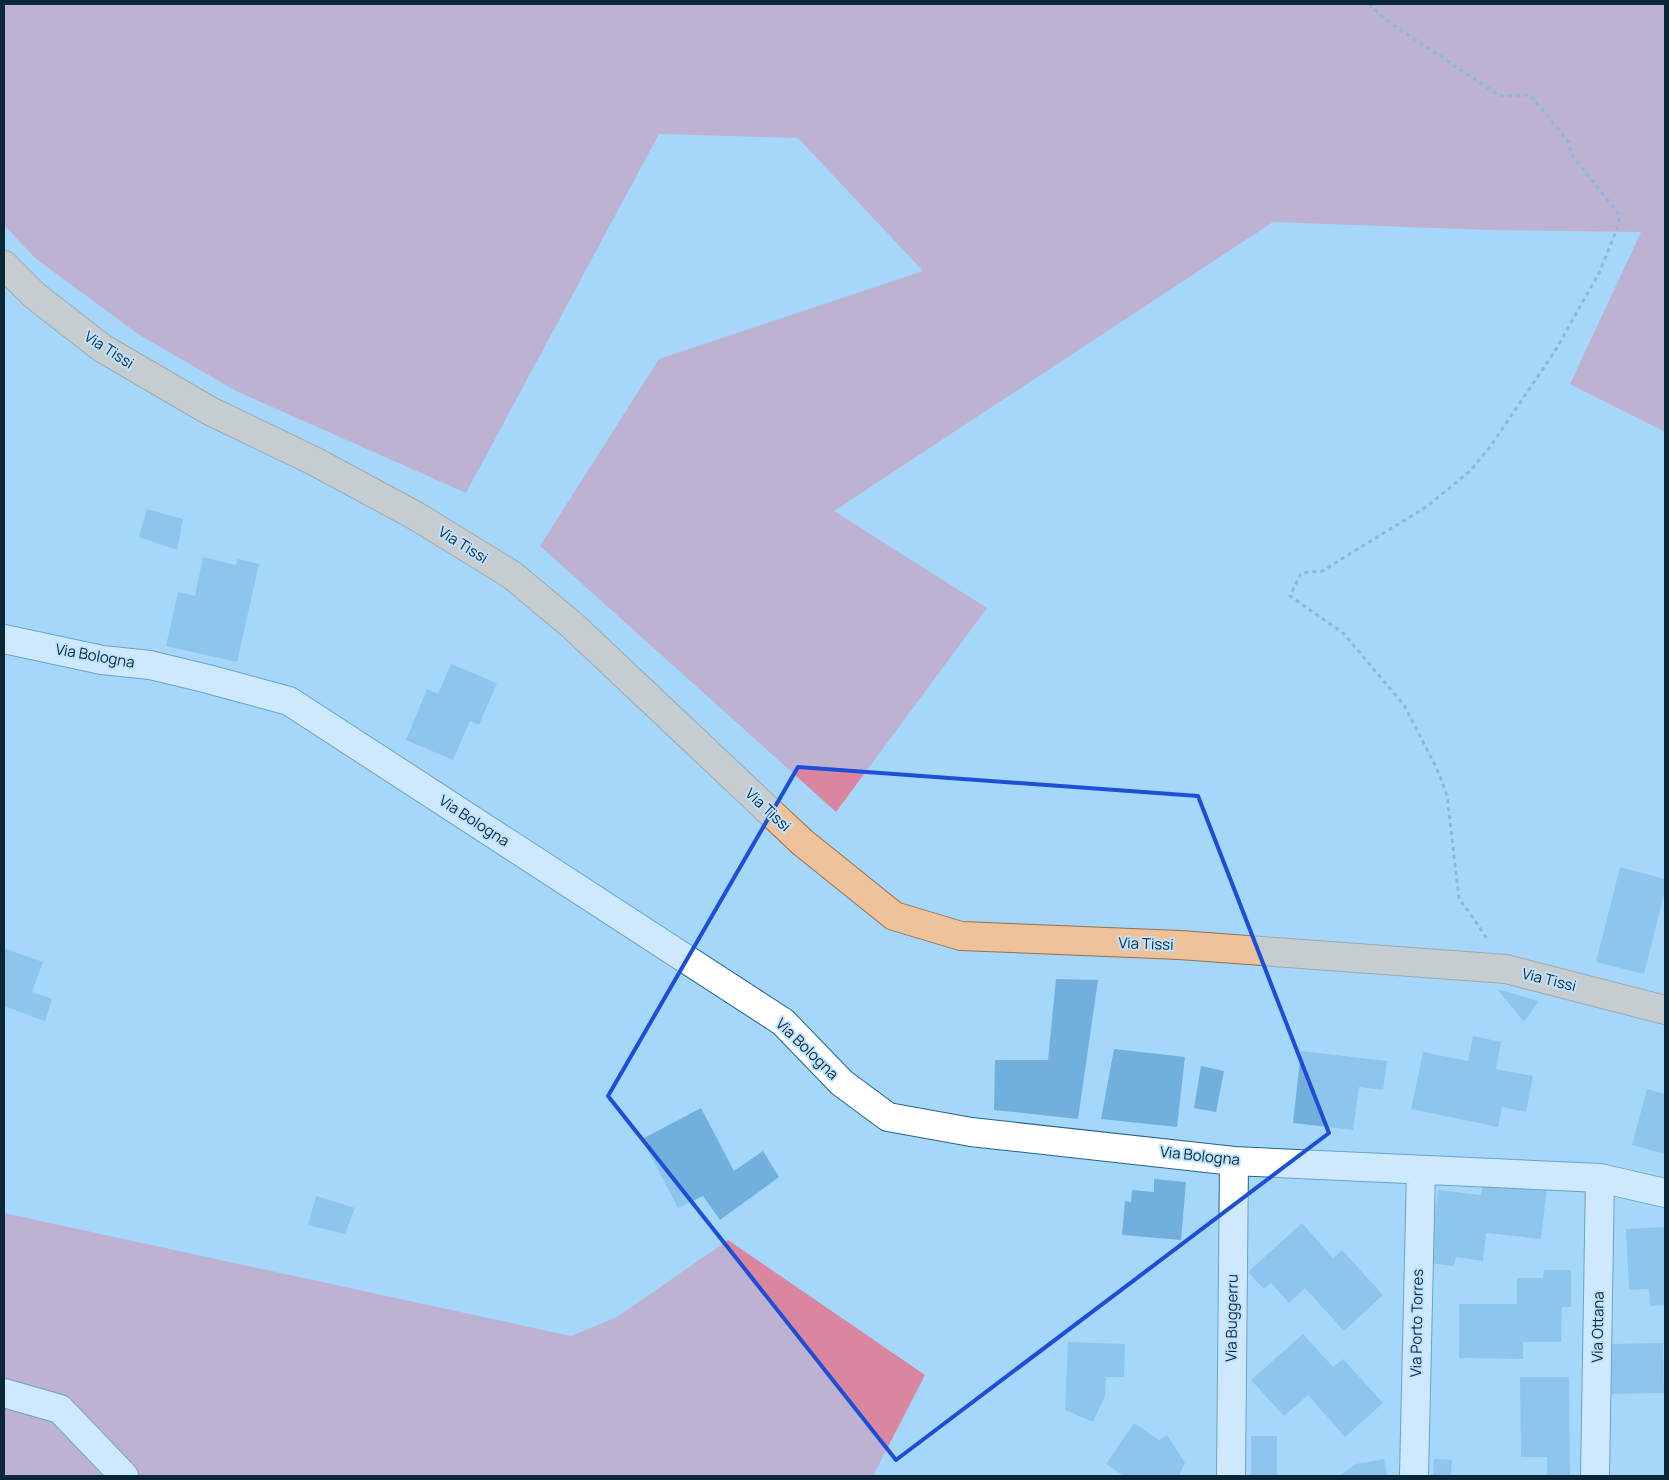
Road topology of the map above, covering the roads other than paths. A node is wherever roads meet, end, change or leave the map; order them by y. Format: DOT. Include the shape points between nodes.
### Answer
graph roads {
  1 [pos="4,265"];
  2 [pos="4,638"];
  3 [pos="1665,1010"];
  4 [pos="1234,1160"];
  5 [pos="1420,1170"];
  6 [pos="1600,1178"];
  7 [pos="1665,1193"];
  8 [pos="4,1393"];
  9 [pos="124,1476"];
  10 [pos="1231,1476"];
  11 [pos="1414,1476"];
  12 [pos="1595,1476"];
  1 -- 3 [label="main road, Via Tissi" via="34,295 102,348 210,410 416,516 512,575 573,626 802,842 894,916 961,936 1180,945 1506,969"];
  2 -- 4 [label="street, Via Bologna" via="102,660 150,665 289,701 783,1022 842,1083 888,1117 971,1132"];
  4 -- 5 [label="street, Via Bologna"];
  4 -- 10 [label="street, Via Buggerru"];
  5 -- 6 [label="street, Via Bologna"];
  5 -- 11 [label="street, Via Porto Torres"];
  6 -- 7 [label="street, Via Bologna"];
  6 -- 12 [label="street, Via Ottana"];
  8 -- 9 [label="street" via="60,1409"];
}
